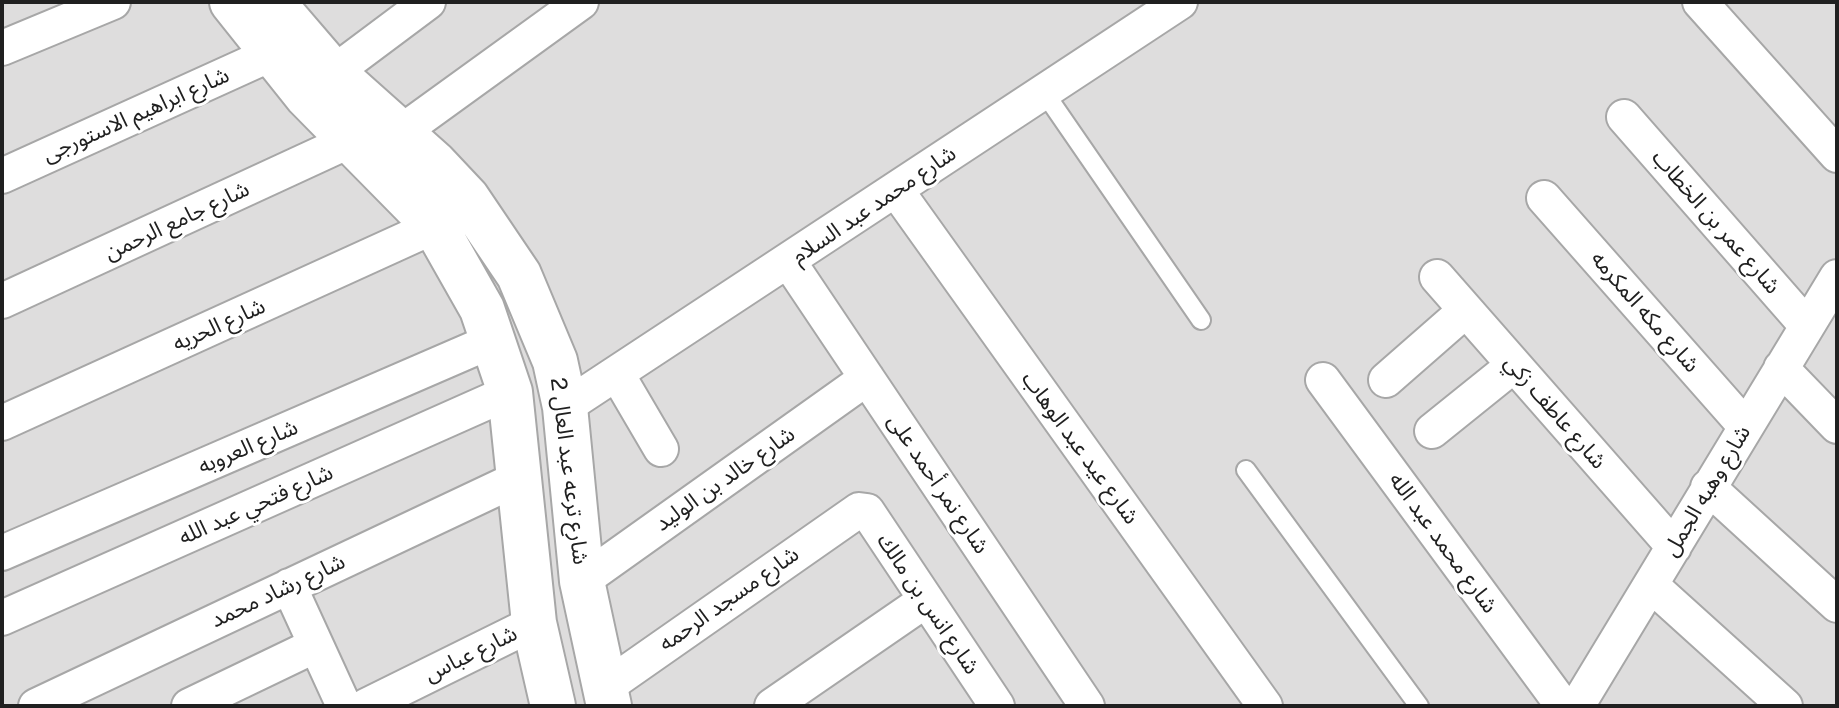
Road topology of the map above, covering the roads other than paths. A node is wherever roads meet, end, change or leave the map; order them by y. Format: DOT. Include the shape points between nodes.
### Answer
graph roads {
  1 [pos="113,2"];
  2 [pos="232,2"];
  3 [pos="272,2"];
  4 [pos="428,2"];
  5 [pos="581,2"];
  6 [pos="1180,2"];
  7 [pos="1700,2"];
  8 [pos="2,48"];
  9 [pos="271,54"];
  10 [pos="333,73"];
  11 [pos="1044,92"];
  12 [pos="1624,117"];
  13 [pos="400,133"];
  14 [pos="351,140"];
  15 [pos="1837,155"];
  16 [pos="2,176"];
  17 [pos="896,190"];
  18 [pos="1544,198"];
  19 [pos="435,226"];
  20 [pos="789,262"];
  21 [pos="1437,277"];
  22 [pos="1837,277"];
  23 [pos="2,301"];
  24 [pos="1466,310"];
  25 [pos="1201,320"];
  26 [pos="1807,326"];
  27 [pos="494,340"];
  28 [pos="1514,365"];
  29 [pos="1781,368"];
  30 [pos="617,374"];
  31 [pos="867,378"];
  32 [pos="1323,380"];
  33 [pos="1386,380"];
  34 [pos="510,392"];
  35 [pos="565,407"];
  36 [pos="2,423"];
  37 [pos="1837,426"];
  38 [pos="1746,427"];
  39 [pos="1432,431"];
  40 [pos="661,449"];
  41 [pos="1246,470"];
  42 [pos="521,477"];
  43 [pos="1708,487"];
  44 [pos="855,510"];
  45 [pos="1674,547"];
  46 [pos="2,553"];
  47 [pos="582,581"];
  48 [pos="1651,585"];
  49 [pos="289,586"];
  50 [pos="926,600"];
  51 [pos="1837,605"];
  52 [pos="2,618"];
  53 [pos="534,623"];
  54 [pos="316,645"];
  55 [pos="606,698"];
  56 [pos="1415,700"];
  57 [pos="984,701"];
  58 [pos="36,706"];
  59 [pos="189,706"];
  60 [pos="344,706"];
  61 [pos="366,706"];
  62 [pos="553,706"];
  63 [pos="772,706"];
  64 [pos="1087,706"];
  65 [pos="1265,706"];
  66 [pos="1394,706"];
  67 [pos="1563,706"];
  68 [pos="1577,706"];
  69 [pos="1785,706"];
  1 -- 8 [label="street"];
  2 -- 9 [label="street"];
  3 -- 10 [label="street, شارع ترعه عبد العال 2"];
  4 -- 10 [label="street"];
  5 -- 13 [label="street"];
  6 -- 11 [label="street, شارع محمد عبد السلام"];
  7 -- 15 [label="street"];
  9 -- 14 [label="street"];
  9 -- 16 [label="street, شارع ابراهيم الاستورجى"];
  10 -- 13 [label="street, شارع ترعه عبد العال 2"];
  11 -- 17 [label="street, شارع محمد عبد السلام"];
  11 -- 25 [label="lane"];
  12 -- 26 [label="street, شارع عمر بن الخطاب"];
  13 -- 35 [label="street, شارع ترعه عبد العال 2" via="467,198 519,275 550,347"];
  14 -- 19 [label="street"];
  14 -- 23 [label="street, شارع جامع الرحمن"];
  17 -- 20 [label="street, شارع محمد عبد السلام"];
  17 -- 65 [label="street, شارع عيد عبد الوهاب"];
  18 -- 38 [label="street, شارع مكه المكرمه"];
  19 -- 27 [label="street" via="465,274"];
  19 -- 36 [label="street, شارع الحريه"];
  20 -- 30 [label="street, شارع محمد عبد السلام"];
  20 -- 31 [label="street, شارع نمر أحمد على"];
  21 -- 24 [label="street, شارع عاطف زكي"];
  22 -- 26 [label="street, شارع وهبه الجمل"];
  24 -- 28 [label="street, شارع عاطف زكي"];
  24 -- 33 [label="street"];
  26 -- 29 [label="street, شارع وهبه الجمل"];
  27 -- 34 [label="street"];
  27 -- 46 [label="street, شارع العروبه"];
  28 -- 39 [label="street"];
  28 -- 45 [label="street, شارع عاطف زكي"];
  29 -- 37 [label="street"];
  29 -- 38 [label="street, شارع وهبه الجمل"];
  30 -- 35 [label="street, شارع محمد عبد السلام"];
  30 -- 40 [label="street"];
  31 -- 47 [label="street, شارع خالد بن الوليد"];
  31 -- 64 [label="street, شارع نمر أحمد على"];
  32 -- 67 [label="street, شارع محمد عبد الله"];
  34 -- 42 [label="street"];
  34 -- 52 [label="street, شارع فتحي عبد الله"];
  35 -- 47 [label="street, شارع ترعه عبد العال 2"];
  38 -- 43 [label="street, شارع وهبه الجمل"];
  41 -- 56 [label="lane"];
  42 -- 49 [label="street, شارع رشاد محمد"];
  42 -- 53 [label="street"];
  43 -- 45 [label="street, شارع وهبه الجمل"];
  43 -- 51 [label="street"];
  44 -- 50 [label="street, شارع انس بن مالك" via="867,511"];
  44 -- 55 [label="street, شارع مسجد الرحمه"];
  45 -- 48 [label="street, شارع وهبه الجمل"];
  47 -- 55 [label="street, شارع ترعه عبد العال 2"];
  48 -- 68 [label="street, شارع وهبه الجمل"];
  48 -- 69 [label="street"];
  49 -- 54 [label="street"];
  49 -- 58 [label="street, شارع رشاد محمد"];
  50 -- 57 [label="street, شارع انس بن مالك"];
  50 -- 63 [label="street"];
  53 -- 61 [label="street, شارع عباس"];
  53 -- 62 [label="street"];
  54 -- 59 [label="street"];
  54 -- 60 [label="street"];
  56 -- 66 [label="lane"];
}
